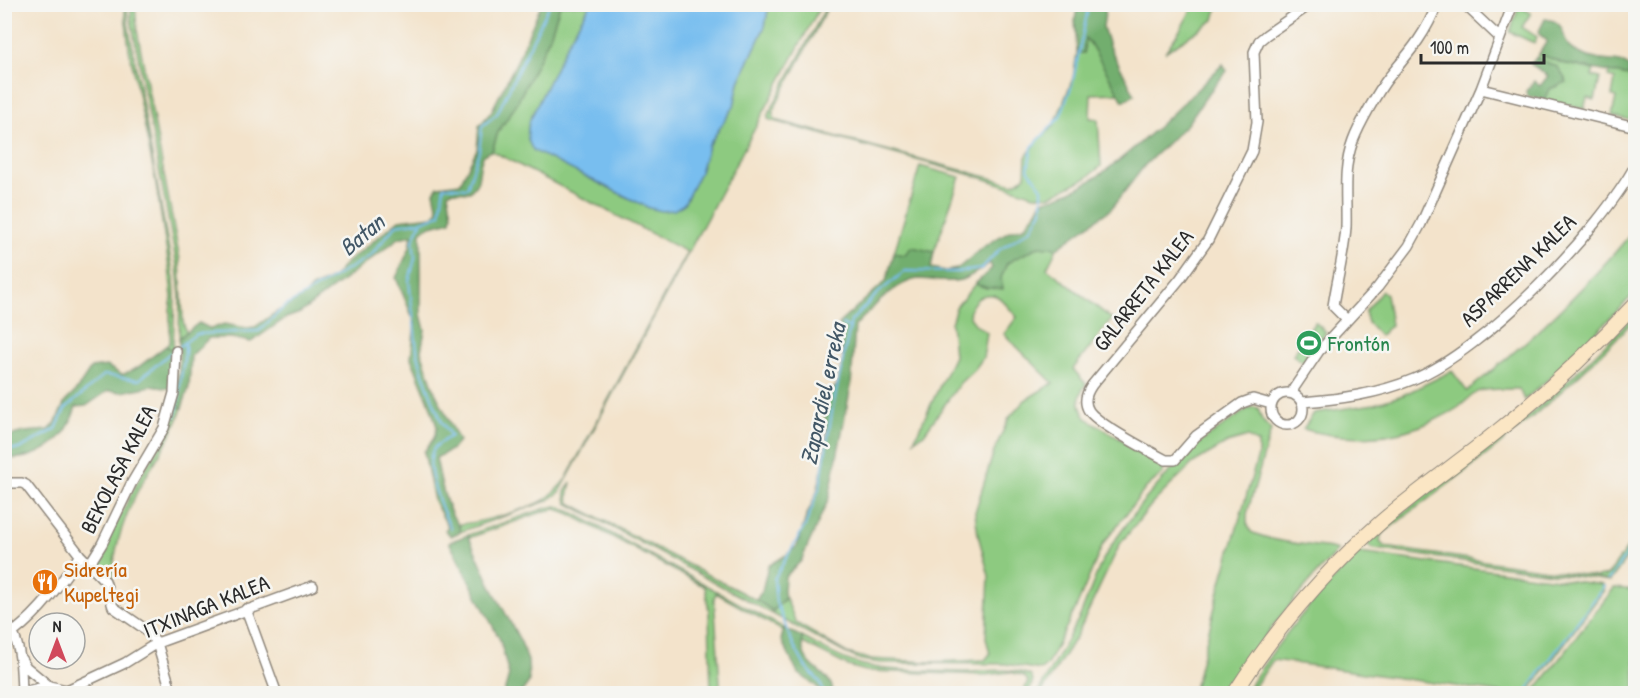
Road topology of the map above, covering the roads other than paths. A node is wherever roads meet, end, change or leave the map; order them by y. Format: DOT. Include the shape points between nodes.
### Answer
graph roads {
  1 [pos="1311,4"];
  2 [pos="1437,4"];
  3 [pos="1464,4"];
  4 [pos="1513,4"];
  5 [pos="1500,38"];
  6 [pos="1480,89"];
  7 [pos="1635,127"];
  8 [pos="1635,164"];
  9 [pos="1635,303"];
  10 [pos="1347,320"];
  11 [pos="176,351"];
  12 [pos="1293,394"];
  13 [pos="1302,402"];
  14 [pos="1271,404"];
  15 [pos="4,483"];
  16 [pos="80,555"];
  17 [pos="89,565"];
  18 [pos="313,586"];
  19 [pos="246,609"];
  20 [pos="4,619"];
  21 [pos="14,632"];
  22 [pos="157,643"];
  23 [pos="20,658"];
  24 [pos="49,686"];
  25 [pos="22,692"];
  26 [pos="67,692"];
  27 [pos="172,693"];
  28 [pos="277,693"];
  29 [pos="1234,693"];
  1 -- 14 [label="street, GALARRETA KALEA" via="1259,41 1254,52 1257,122 1252,151 1208,240 1088,392 1087,405 1094,416 1171,461 1196,436 1242,403 1253,399"];
  2 -- 10 [label="street" via="1429,25 1388,79 1353,140 1345,189 1345,238 1333,306"];
  3 -- 5 [label="street"];
  4 -- 5 [label="street"];
  5 -- 6 [label="street"];
  6 -- 7 [label="street"];
  6 -- 10 [label="street" via="1409,246"];
  8 -- 13 [label="street, ASPARRENA KALEA" via="1611,202 1571,250 1510,312 1473,342 1407,382 1366,394"];
  9 -- 29 [label="main road" via="1547,389 1403,503 1352,549 1303,600"];
  10 -- 12 [label="street" via="1319,351"];
  11 -- 17 [label="street, BEKOLASA KALEA" via="174,393 164,428"];
  12 -- 13 [label="street"];
  12 -- 14 [label="street" via="1280,394"];
  13 -- 14 [label="street" via="1301,417 1284,425 1273,417"];
  15 -- 16 [label="street" via="26,485"];
  16 -- 17 [label="street"];
  16 -- 21 [label="street, BEKOLASA KALEA" via="31,619"];
  17 -- 22 [label="street" via="105,581 113,606"];
  18 -- 19 [label="street, ITXINAGA KALEA"];
  19 -- 22 [label="street, ITXINAGA KALEA"];
  19 -- 28 [label="street"];
  20 -- 21 [label="street"];
  21 -- 23 [label="street"];
  22 -- 26 [label="street, ITXINAGA KALEA"];
  22 -- 27 [label="street"];
  23 -- 24 [label="street, ITXINAGA KALEA"];
  23 -- 25 [label="street"];
  24 -- 25 [label="street, ITXINAGA KALEA"];
  24 -- 26 [label="street, ITXINAGA KALEA"];
}
